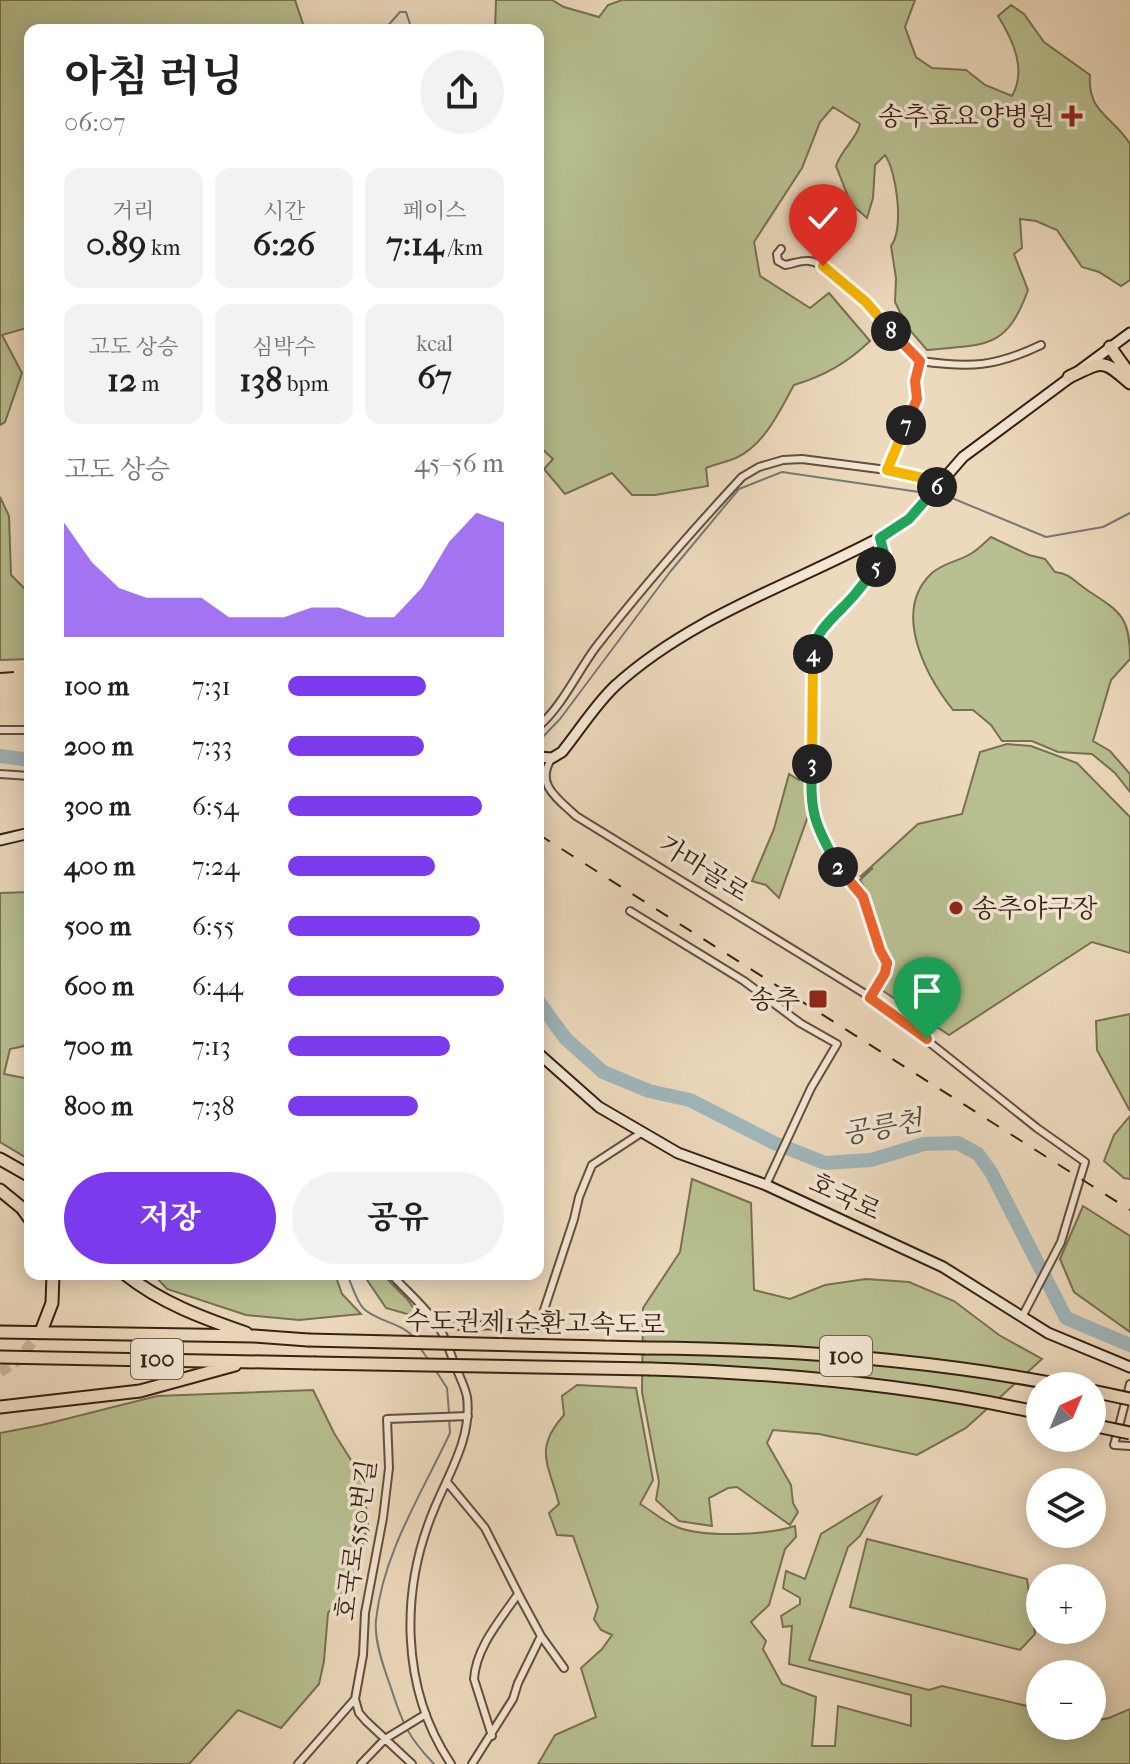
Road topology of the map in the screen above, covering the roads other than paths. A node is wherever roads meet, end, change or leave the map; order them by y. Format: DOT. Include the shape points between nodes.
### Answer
graph roads {
  1 [pos="781,249"];
  2 [pos="1130,333"];
  3 [pos="1041,345"];
  4 [pos="1110,347"];
  5 [pos="920,361"];
  6 [pos="1130,375"];
  7 [pos="1069,377"];
  8 [pos="1130,383"];
  9 [pos="887,470"];
  10 [pos="941,482"];
  11 [pos="880,538"];
  12 [pos="544,721"];
  13 [pos="0,730"];
  14 [pos="24,730"];
  15 [pos="545,758"];
  16 [pos="0,774"];
  17 [pos="24,776"];
  18 [pos="24,834"];
  19 [pos="0,840"];
  20 [pos="630,911"];
  21 [pos="870,998"];
  22 [pos="544,1059"];
  23 [pos="641,1133"];
  24 [pos="0,1159"];
  25 [pos="24,1173"];
  26 [pos="766,1185"];
  27 [pos="0,1190"];
  28 [pos="24,1211"];
  29 [pos="53,1280"];
  30 [pos="133,1280"];
  31 [pos="397,1280"];
  32 [pos="1022,1317"];
  33 [pos="439,1326"];
  34 [pos="42,1329"];
  35 [pos="0,1332"];
  36 [pos="254,1336"];
  37 [pos="0,1357"];
  38 [pos="249,1361"];
  39 [pos="1130,1367"];
  40 [pos="1026,1379"];
  41 [pos="1130,1384"];
  42 [pos="1106,1394"];
  43 [pos="1130,1399"];
  44 [pos="0,1407"];
  45 [pos="1026,1410"];
  46 [pos="468,1416"];
  47 [pos="1106,1428"];
  48 [pos="1130,1433"];
  49 [pos="1130,1446"];
  50 [pos="447,1482"];
  51 [pos="518,1594"];
  52 [pos="541,1636"];
  53 [pos="564,1668"];
  54 [pos="355,1699"];
  55 [pos="423,1715"];
  56 [pos="492,1736"];
  57 [pos="388,1737"];
  58 [pos="301,1763"];
  59 [pos="361,1764"];
  60 [pos="412,1764"];
  61 [pos="451,1764"];
  62 [pos="472,1764"];
  1 -- 5 [label="street" via="778,261 785,265 809,261 839,277"];
  2 -- 4 [label="main road"];
  3 -- 5 [label="street" via="986,365"];
  4 -- 6 [label="highway"];
  4 -- 7 [label="main road"];
  5 -- 9 [label="street" via="917,399"];
  7 -- 8 [label="highway" via="1108,365"];
  7 -- 10 [label="main road" via="963,457"];
  9 -- 10 [label="street"];
  9 -- 12 [label="street" via="802,459 759,467 742,477 641,589"];
  10 -- 11 [label="main road, 가마골로" via="909,519"];
  11 -- 15 [label="main road, 가마골로" via="666,645 613,687 562,752"];
  11 -- 21 [label="street" via="884,553 813,645 811,806 838,866 863,897 888,963"];
  13 -- 14 [label="street"];
  15 -- 21 [label="street, 가마골로" via="547,788 576,816"];
  16 -- 17 [label="street"];
  18 -- 19 [label="main road"];
  20 -- 26 [label="street" via="837,1044"];
  21 -- 32 [label="street, 가마골로" via="1085,1162 1055,1256"];
  22 -- 23 [label="main road, 호국로" via="582,1095"];
  23 -- 26 [label="main road, 호국로" via="678,1153"];
  23 -- 33 [label="street" via="592,1165 539,1325"];
  24 -- 25 [label="highway"];
  26 -- 32 [label="main road, 호국로" via="943,1267"];
  27 -- 28 [label="highway"];
  29 -- 34 [label="highway" via="52,1303"];
  30 -- 36 [label="highway" via="203,1318"];
  31 -- 33 [label="street"];
  32 -- 39 [label="main road, 호국로"];
  33 -- 46 [label="street" via="466,1393"];
  35 -- 36 [label="highway, 수도권제1순환고속도로 / 100"];
  36 -- 40 [label="highway, 수도권제1순환고속도로 / 100, bridge" via="810,1352"];
  37 -- 38 [label="highway, 수도권제1순환고속도로 / 100"];
  38 -- 44 [label="highway" via="140,1391"];
  38 -- 45 [label="highway, 수도권제1순환고속도로 / 100, bridge" via="651,1369 808,1379"];
  41 -- 49 [label="street" via="1114,1445"];
  42 -- 43 [label="highway, bridge"];
  46 -- 50 [label="street"];
  46 -- 54 [label="street, 호국로550번길" via="387,1419 388,1481"];
  47 -- 48 [label="highway, bridge"];
  50 -- 51 [label="street" via="485,1528"];
  50 -- 55 [label="street" via="428,1524 411,1598 411,1659"];
  51 -- 52 [label="street"];
  51 -- 56 [label="street" via="474,1670"];
  52 -- 53 [label="street"];
  52 -- 56 [label="street"];
  54 -- 57 [label="street" via="359,1713"];
  54 -- 58 [label="street"];
  55 -- 57 [label="street"];
  55 -- 61 [label="street"];
  56 -- 62 [label="street"];
  57 -- 59 [label="street"];
  57 -- 60 [label="street"];
}
